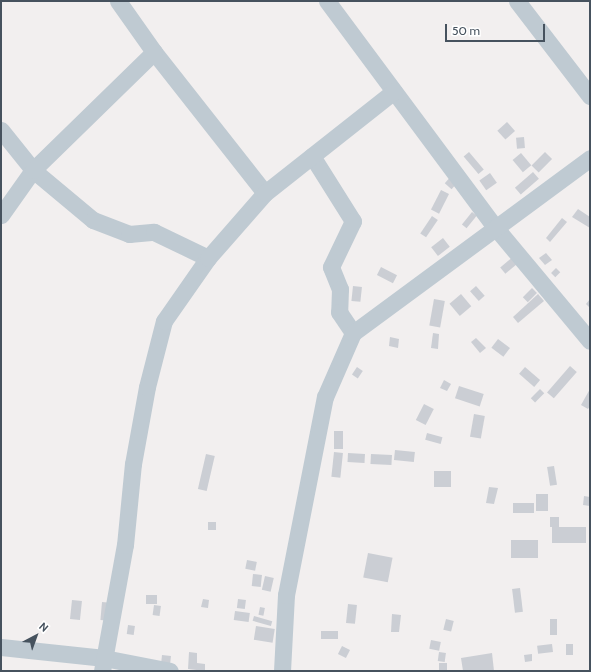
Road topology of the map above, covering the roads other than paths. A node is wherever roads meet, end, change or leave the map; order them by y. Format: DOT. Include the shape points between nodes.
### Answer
graph roads {
  1 [pos="118,1"];
  2 [pos="327,1"];
  3 [pos="517,1"];
  4 [pos="154,52"];
  5 [pos="394,90"];
  6 [pos="590,96"];
  7 [pos="1,130"];
  8 [pos="312,156"];
  9 [pos="590,158"];
  10 [pos="33,170"];
  11 [pos="265,193"];
  12 [pos="1,215"];
  13 [pos="495,227"];
  14 [pos="208,258"];
  15 [pos="353,333"];
  16 [pos="590,341"];
  17 [pos="1,647"];
  18 [pos="103,665"];
  19 [pos="170,671"];
  20 [pos="282,671"];
  1 -- 4 [label="street"];
  2 -- 5 [label="street"];
  3 -- 6 [label="street"];
  4 -- 10 [label="street"];
  4 -- 11 [label="street"];
  5 -- 8 [label="street"];
  5 -- 13 [label="street"];
  7 -- 10 [label="street"];
  8 -- 11 [label="street"];
  8 -- 15 [label="street" via="353,221 331,267 340,289 339,312"];
  9 -- 13 [label="street"];
  10 -- 12 [label="street"];
  10 -- 14 [label="street" via="93,220 129,234 154,232"];
  11 -- 14 [label="street"];
  13 -- 15 [label="street"];
  13 -- 16 [label="street"];
  14 -- 18 [label="street" via="164,321 147,387 133,464 125,545"];
  15 -- 20 [label="street" via="326,397 286,595"];
  17 -- 18 [label="street"];
  18 -- 19 [label="street"];
}
